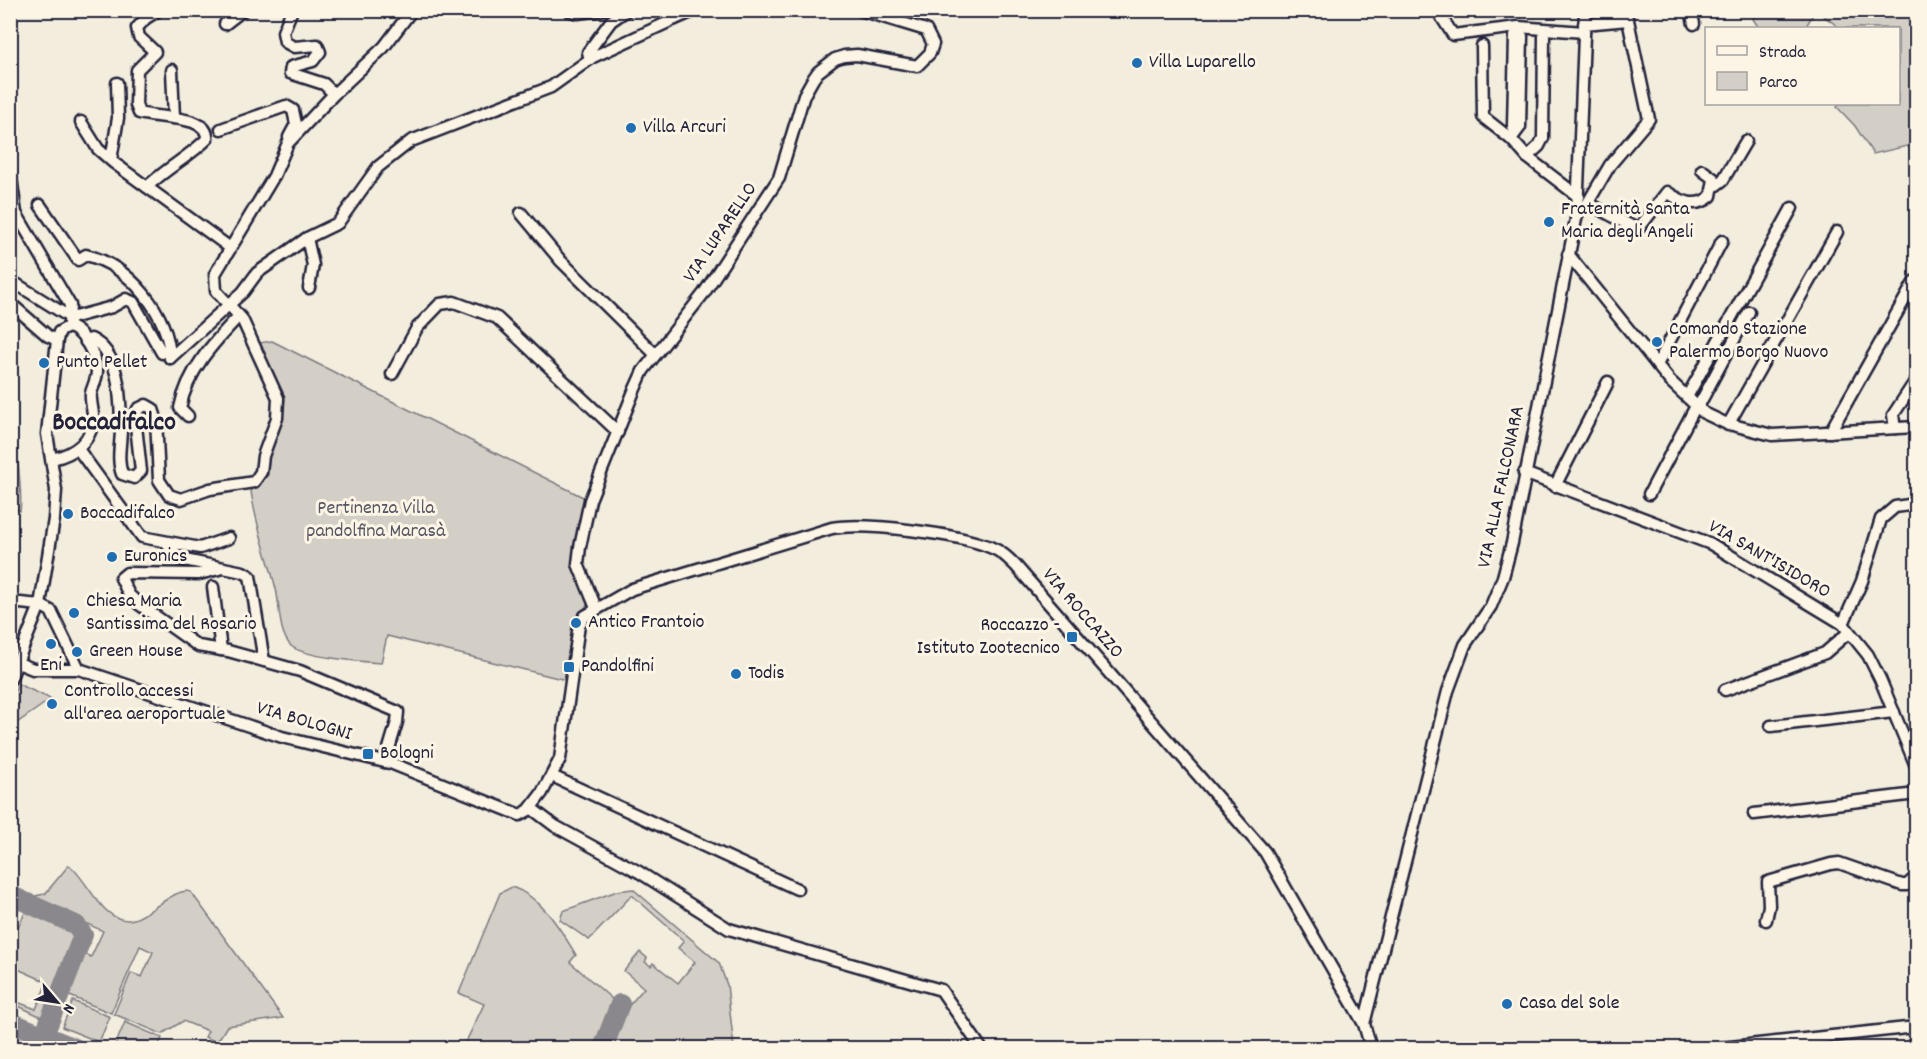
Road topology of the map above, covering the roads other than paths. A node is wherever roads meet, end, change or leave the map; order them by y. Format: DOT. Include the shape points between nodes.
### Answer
graph roads {
  1 [pos="159,10"];
  2 [pos="243,10"];
  3 [pos="292,10"];
  4 [pos="412,10"];
  5 [pos="568,10"];
  6 [pos="601,10"];
  7 [pos="627,10"];
  8 [pos="696,10"];
  9 [pos="860,10"];
  10 [pos="1437,10"];
  11 [pos="1585,10"];
  12 [pos="1691,10"];
  13 [pos="676,15"];
  14 [pos="225,24"];
  15 [pos="1694,24"];
  16 [pos="1584,28"];
  17 [pos="1544,36"];
  18 [pos="1482,46"];
  19 [pos="590,59"];
  20 [pos="172,70"];
  21 [pos="117,83"];
  22 [pos="334,93"];
  23 [pos="174,118"];
  24 [pos="81,122"];
  25 [pos="222,129"];
  26 [pos="1513,136"];
  27 [pos="1746,141"];
  28 [pos="288,143"];
  29 [pos="1527,157"];
  30 [pos="111,160"];
  31 [pos="10,170"];
  32 [pos="1702,170"];
  33 [pos="1715,186"];
  34 [pos="147,187"];
  35 [pos="1583,200"];
  36 [pos="40,205"];
  37 [pos="1792,208"];
  38 [pos="521,213"];
  39 [pos="1837,232"];
  40 [pos="307,238"];
  41 [pos="1722,241"];
  42 [pos="230,247"];
  43 [pos="1568,254"];
  44 [pos="10,280"];
  45 [pos="1916,280"];
  46 [pos="309,288"];
  47 [pos="10,303"];
  48 [pos="228,304"];
  49 [pos="1749,312"];
  50 [pos="239,316"];
  51 [pos="69,322"];
  52 [pos="57,340"];
  53 [pos="86,342"];
  54 [pos="656,354"];
  55 [pos="166,355"];
  56 [pos="1657,364"];
  57 [pos="392,374"];
  58 [pos="1917,380"];
  59 [pos="1608,382"];
  60 [pos="1687,398"];
  61 [pos="1697,406"];
  62 [pos="188,416"];
  63 [pos="1728,425"];
  64 [pos="1917,427"];
  65 [pos="1894,428"];
  66 [pos="618,432"];
  67 [pos="1830,432"];
  68 [pos="78,449"];
  69 [pos="52,459"];
  70 [pos="1524,473"];
  71 [pos="1555,486"];
  72 [pos="1649,494"];
  73 [pos="1917,504"];
  74 [pos="229,538"];
  75 [pos="165,542"];
  76 [pos="223,568"];
  77 [pos="213,587"];
  78 [pos="10,602"];
  79 [pos="40,605"];
  80 [pos="596,608"];
  81 [pos="1846,628"];
  82 [pos="221,650"];
  83 [pos="264,661"];
  84 [pos="18,663"];
  85 [pos="79,669"];
  86 [pos="10,680"];
  87 [pos="1725,690"];
  88 [pos="1894,712"];
  89 [pos="1771,726"];
  90 [pos="386,762"];
  91 [pos="1917,766"];
  92 [pos="552,776"];
  93 [pos="1917,794"];
  94 [pos="531,808"];
  95 [pos="1754,814"];
  96 [pos="1917,877"];
  97 [pos="797,889"];
  98 [pos="1766,920"];
  99 [pos="1364,1024"];
  100 [pos="1917,1027"];
  101 [pos="981,1048"];
  102 [pos="1371,1048"];
  103 [pos="1721,1048"];
  1 -- 23 [label="street" via="137,28 139,37 154,52 136,70 136,105 139,113"];
  2 -- 14 [label="street"];
  3 -- 22 [label="street" via="284,32 285,42 294,47 317,45 320,52 314,61 291,67 290,73 324,84"];
  4 -- 22 [label="street" via="384,47"];
  5 -- 6 [label="street"];
  7 -- 19 [label="street" via="611,21 588,52"];
  8 -- 13 [label="street"];
  9 -- 54 [label="street, VIA LUPARELLO" via="926,30 933,44 930,53 917,66 857,55 835,59 818,72 804,95 779,178 704,293"];
  10 -- 16 [label="street" via="1453,35 1518,27"];
  11 -- 16 [label="street"];
  12 -- 15 [label="street"];
  13 -- 19 [label="street"];
  16 -- 35 [label="street"];
  16 -- 35 [label="street" via="1628,20 1649,119"];
  17 -- 29 [label="street" via="1543,138"];
  18 -- 26 [label="street" via="1483,117"];
  19 -- 40 [label="street" via="550,87 411,141 378,167 338,223"];
  20 -- 23 [label="street"];
  21 -- 30 [label="street" via="118,117"];
  22 -- 28 [label="street"];
  23 -- 34 [label="street" via="205,127 207,139"];
  24 -- 30 [label="street" via="98,149"];
  25 -- 28 [label="street" via="286,106 293,110 296,124"];
  26 -- 26 [label="street" via="1520,127 1522,36 1515,36"];
  26 -- 29 [label="street"];
  27 -- 33 [label="street" via="1723,180"];
  28 -- 42 [label="street" via="274,176"];
  29 -- 35 [label="street"];
  30 -- 34 [label="street"];
  31 -- 51 [label="street" via="16,213 70,305"];
  32 -- 33 [label="street" via="1712,175"];
  33 -- 35 [label="street" via="1711,196 1696,203 1682,201 1667,192 1639,228"];
  34 -- 42 [label="street"];
  35 -- 43 [label="street, VIA ALLA FALCONARA"];
  36 -- 55 [label="street" via="78,260 87,255 105,263 129,278 144,294 170,342"];
  37 -- 60 [label="street"];
  38 -- 54 [label="street" via="561,261"];
  39 -- 63 [label="street"];
  40 -- 46 [label="street" via="313,266"];
  40 -- 48 [label="street" via="257,273"];
  41 -- 56 [label="street"];
  42 -- 48 [label="street" via="215,274 216,291"];
  43 -- 56 [label="street"];
  43 -- 70 [label="street, VIA ALLA FALCONARA"];
  44 -- 51 [label="street"];
  45 -- 67 [label="street"];
  47 -- 52 [label="street"];
  48 -- 50 [label="street"];
  48 -- 55 [label="street"];
  49 -- 61 [label="street"];
  50 -- 53 [label="street" via="251,334 278,398 277,418 261,472 254,482 210,489 181,499 169,495 159,480 156,418 150,406 141,406 135,417 141,471 134,478 122,474 115,366 109,353 96,342"];
  50 -- 62 [label="street" via="208,348 182,396 180,408"];
  51 -- 52 [label="street"];
  51 -- 53 [label="street"];
  51 -- 55 [label="street" via="126,299 133,302"];
  52 -- 69 [label="street" via="47,434"];
  53 -- 68 [label="street" via="97,376 91,395 91,429"];
  54 -- 66 [label="street, VIA LUPARELLO" via="643,371"];
  56 -- 60 [label="street"];
  57 -- 66 [label="street" via="417,328 440,304 454,302 497,318"];
  58 -- 65 [label="street" via="1893,415"];
  59 -- 71 [label="street"];
  60 -- 61 [label="street"];
  61 -- 63 [label="street"];
  61 -- 72 [label="street"];
  63 -- 67 [label="street" via="1772,435"];
  64 -- 65 [label="street"];
  65 -- 67 [label="street"];
  66 -- 80 [label="street, VIA LUPARELLO" via="590,500 580,547 578,564"];
  68 -- 69 [label="street"];
  68 -- 75 [label="street" via="142,537"];
  69 -- 79 [label="street" via="54,519"];
  70 -- 71 [label="street, VIA SANT'ISIDORO"];
  70 -- 99 [label="street, VIA ALLA FALCONARA" via="1503,577 1491,606 1465,645 1448,691"];
  71 -- 81 [label="street, VIA SANT'ISIDORO" via="1712,544"];
  73 -- 81 [label="street" via="1895,507 1881,519"];
  74 -- 75 [label="street" via="200,548"];
  75 -- 76 [label="street" via="180,559"];
  76 -- 82 [label="street" via="200,574 127,573 121,578 129,595 170,627 198,646"];
  76 -- 83 [label="street" via="250,576"];
  77 -- 82 [label="street"];
  78 -- 79 [label="street"];
  79 -- 84 [label="street"];
  79 -- 85 [label="street" via="51,611"];
  80 -- 92 [label="street" via="579,625 560,759"];
  80 -- 99 [label="street, VIA ROCCAZZO" via="632,589 849,525 966,540 1004,554 1265,852"];
  81 -- 87 [label="street" via="1825,653"];
  81 -- 88 [label="street, VIA SANT'ISIDORO" via="1868,655"];
  82 -- 83 [label="street"];
  83 -- 90 [label="street" via="325,681 398,712"];
  84 -- 85 [label="street, VIA BOLOGNI" via="33,669"];
  84 -- 86 [label="street"];
  85 -- 90 [label="street, VIA BOLOGNI" via="282,737"];
  88 -- 89 [label="street"];
  88 -- 91 [label="street, VIA SANT'ISIDORO"];
  90 -- 94 [label="street, VIA BOLOGNI" via="422,773 516,815"];
  92 -- 94 [label="street"];
  92 -- 97 [label="street"];
  93 -- 95 [label="street"];
  94 -- 101 [label="street" via="729,929 941,990"];
  96 -- 98 [label="street" via="1902,885 1839,863 1768,882"];
  99 -- 102 [label="street, VIA ROCCAZZO"];
  100 -- 103 [label="street"];
}
